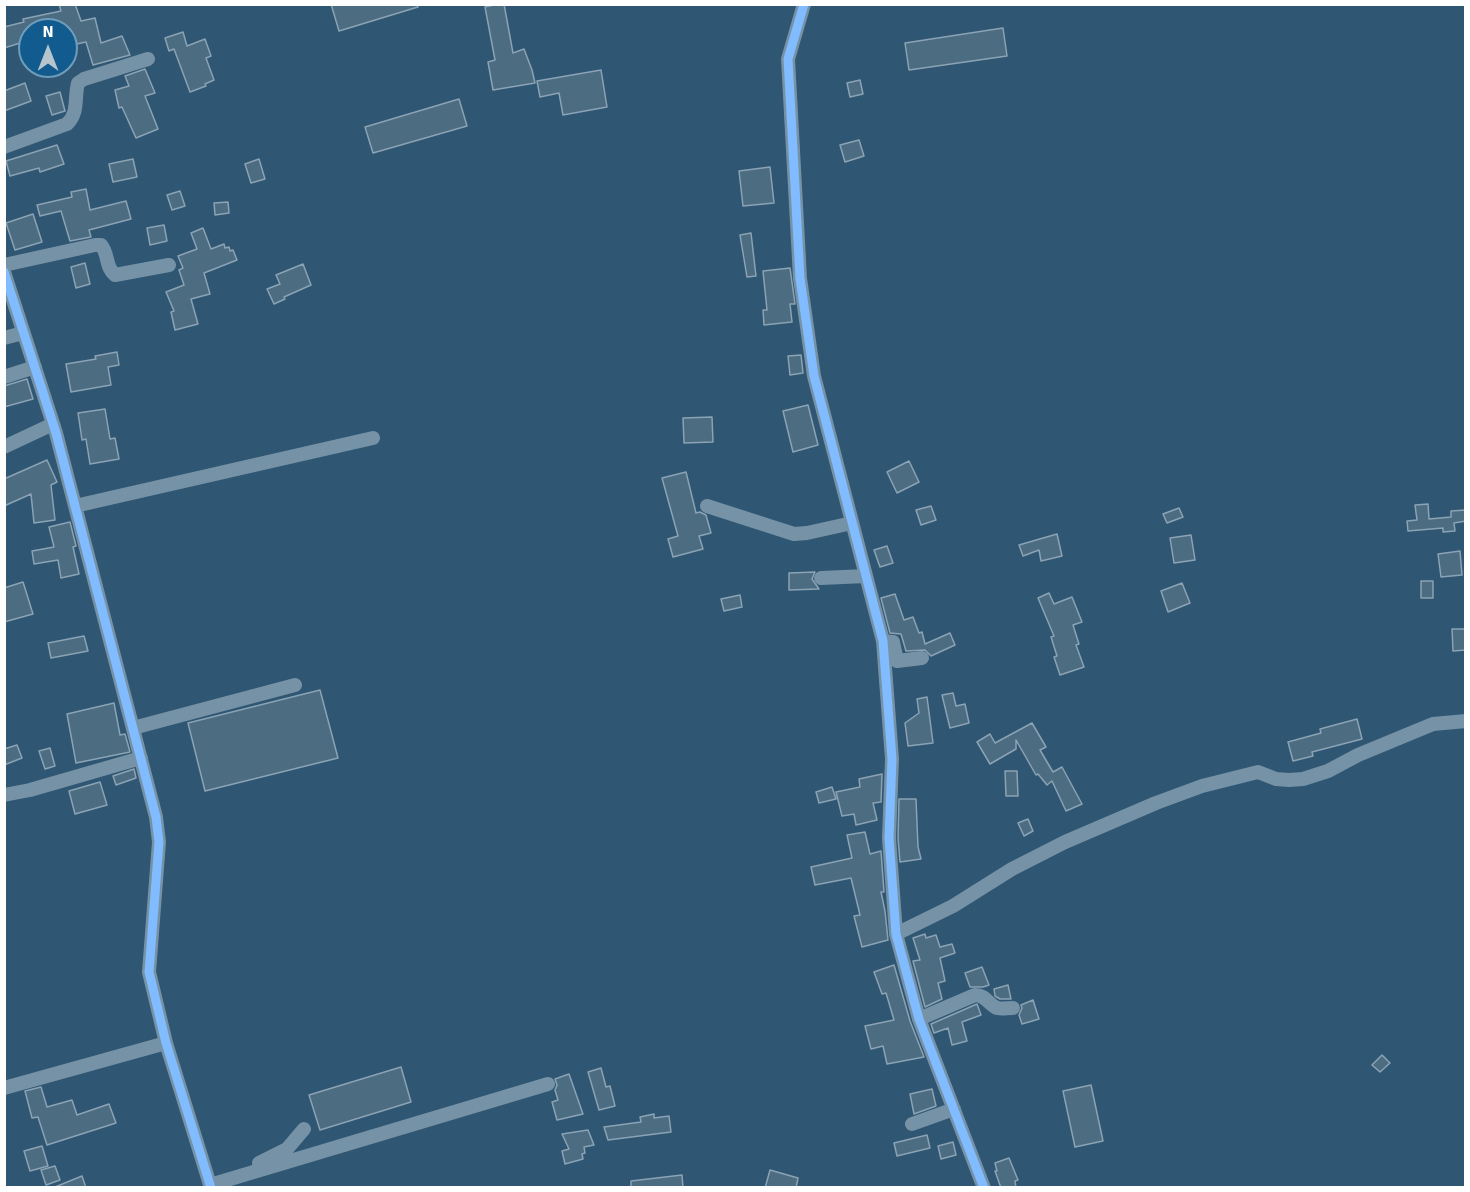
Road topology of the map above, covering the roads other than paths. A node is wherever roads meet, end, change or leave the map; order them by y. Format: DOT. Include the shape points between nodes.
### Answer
graph roads {
  1 [pos="804,4"];
  2 [pos="148,59"];
  3 [pos="4,147"];
  4 [pos="4,265"];
  5 [pos="169,265"];
  6 [pos="4,272"];
  7 [pos="23,333"];
  8 [pos="4,338"];
  9 [pos="35,368"];
  10 [pos="4,377"];
  11 [pos="53,424"];
  12 [pos="374,438"];
  13 [pos="4,447"];
  14 [pos="75,506"];
  15 [pos="707,506"];
  16 [pos="852,523"];
  17 [pos="866,576"];
  18 [pos="821,578"];
  19 [pos="883,641"];
  20 [pos="922,658"];
  21 [pos="295,686"];
  22 [pos="1466,722"];
  23 [pos="134,728"];
  24 [pos="141,759"];
  25 [pos="4,795"];
  26 [pos="896,934"];
  27 [pos="1012,1008"];
  28 [pos="919,1019"];
  29 [pos="166,1043"];
  30 [pos="548,1084"];
  31 [pos="4,1088"];
  32 [pos="954,1109"];
  33 [pos="912,1124"];
  34 [pos="304,1129"];
  35 [pos="209,1184"];
  36 [pos="984,1188"];
  1 -- 16 [label="street" via="788,59 800,278 814,376"];
  2 -- 3 [label="street" via="78,83 75,112 67,124"];
  4 -- 5 [label="street" via="96,245 105,249 110,271 115,274"];
  6 -- 7 [label="street"];
  7 -- 8 [label="street"];
  7 -- 9 [label="street"];
  9 -- 10 [label="street"];
  9 -- 11 [label="street"];
  11 -- 13 [label="street"];
  11 -- 14 [label="street"];
  12 -- 14 [label="street"];
  14 -- 23 [label="street"];
  15 -- 16 [label="street" via="794,534"];
  16 -- 17 [label="street"];
  17 -- 18 [label="street"];
  17 -- 19 [label="street"];
  19 -- 20 [label="street" via="893,642 897,661"];
  19 -- 26 [label="street" via="892,759 889,838"];
  21 -- 23 [label="street"];
  22 -- 26 [label="street" via="1433,724 1303,779 1276,779 1258,772 1156,803 1065,842"];
  23 -- 24 [label="street"];
  24 -- 25 [label="street"];
  24 -- 29 [label="street" via="159,842 149,972"];
  26 -- 28 [label="street"];
  27 -- 28 [label="street" via="994,1007 984,997 975,995"];
  28 -- 32 [label="street"];
  29 -- 31 [label="street"];
  29 -- 35 [label="street"];
  30 -- 35 [label="street"];
  32 -- 33 [label="street"];
  32 -- 36 [label="street"];
  34 -- 35 [label="street" via="287,1149"];
}
